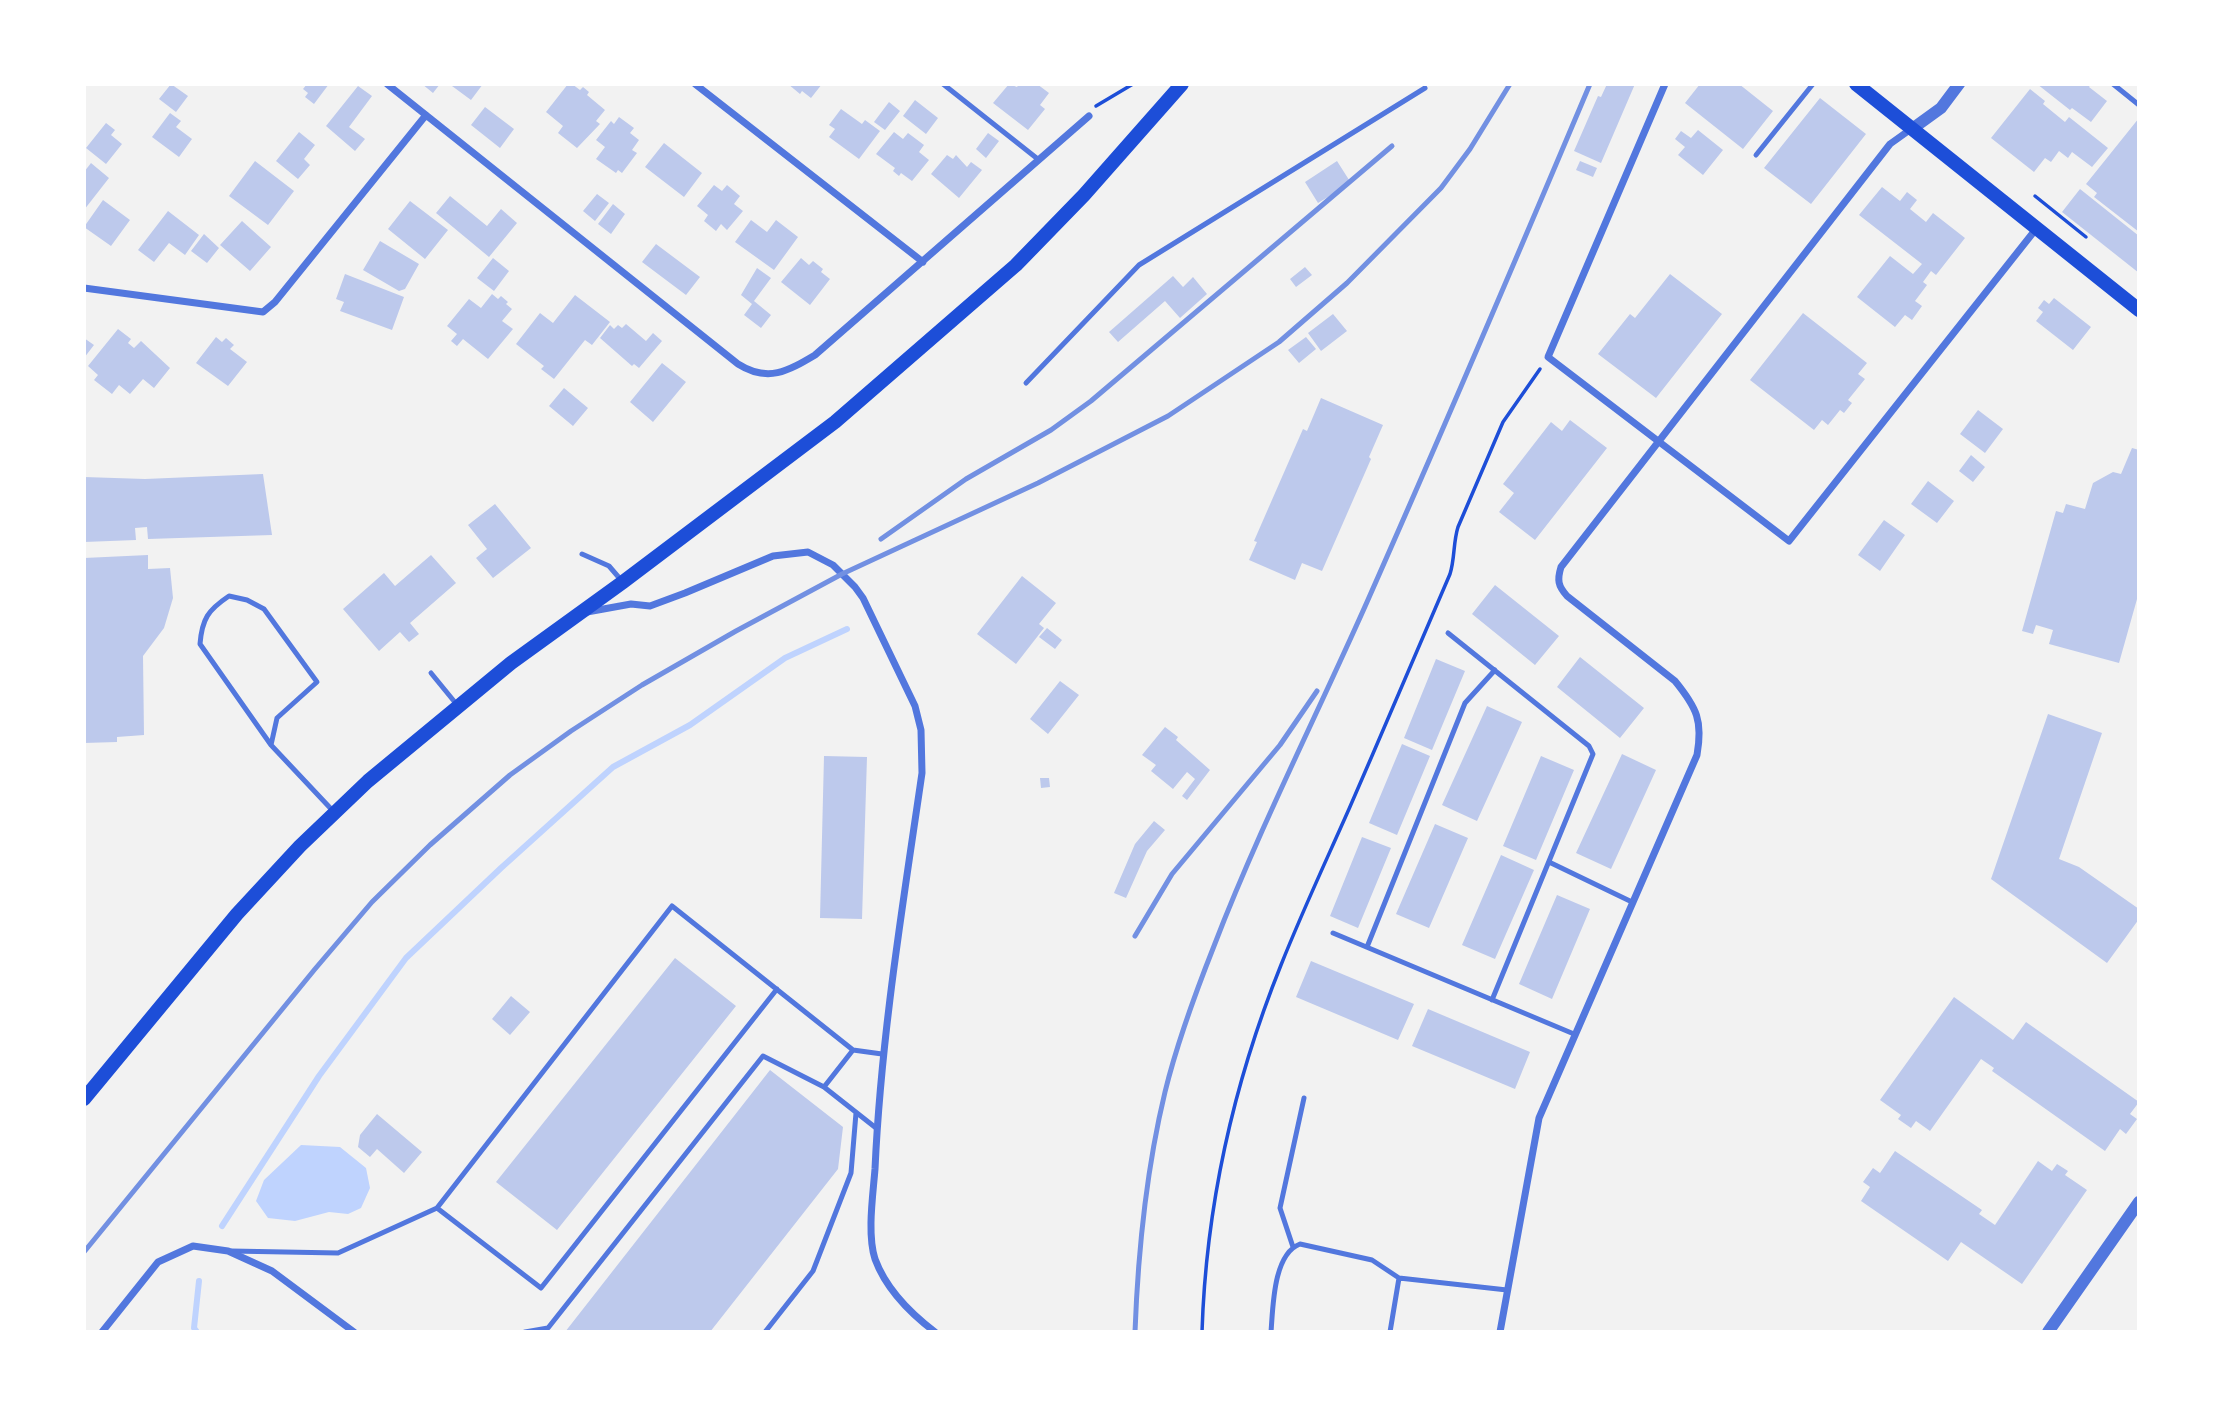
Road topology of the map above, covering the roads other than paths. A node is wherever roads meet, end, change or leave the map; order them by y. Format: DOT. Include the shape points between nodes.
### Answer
graph roads {
  1 [pos="387,84"];
  2 [pos="695,84"];
  3 [pos="943,84"];
  4 [pos="1182,84"];
  5 [pos="1665,84"];
  6 [pos="1813,84"];
  7 [pos="1856,84"];
  8 [pos="1959,84"];
  9 [pos="2113,84"];
  10 [pos="1425,88"];
  11 [pos="2139,105"];
  12 [pos="426,116"];
  13 [pos="1089,116"];
  14 [pos="1912,128"];
  15 [pos="1756,155"];
  16 [pos="1040,160"];
  17 [pos="2036,229"];
  18 [pos="923,262"];
  19 [pos="84,288"];
  20 [pos="2139,310"];
  21 [pos="1026,383"];
  22 [pos="1658,442"];
  23 [pos="582,554"];
  24 [pos="624,582"];
  25 [pos="583,612"];
  26 [pos="1448,633"];
  27 [pos="1495,670"];
  28 [pos="431,673"];
  29 [pos="458,706"];
  30 [pos="271,745"];
  31 [pos="335,813"];
  32 [pos="1549,862"];
  33 [pos="1632,902"];
  34 [pos="1333,933"];
  35 [pos="1367,947"];
  36 [pos="777,989"];
  37 [pos="1492,1000"];
  38 [pos="1574,1034"];
  39 [pos="853,1050"];
  40 [pos="882,1054"];
  41 [pos="824,1087"];
  42 [pos="1304,1098"];
  43 [pos="84,1099"];
  44 [pos="856,1113"];
  45 [pos="876,1129"];
  46 [pos="2139,1202"];
  47 [pos="438,1208"];
  48 [pos="1293,1247"];
  49 [pos="228,1251"];
  50 [pos="1399,1278"];
  51 [pos="1507,1290"];
  52 [pos="103,1332"];
  53 [pos="354,1332"];
  54 [pos="525,1332"];
  55 [pos="765,1332"];
  56 [pos="935,1332"];
  57 [pos="1271,1332"];
  58 [pos="1390,1332"];
  59 [pos="1500,1332"];
  60 [pos="2048,1332"];
  1 -- 12 [label="street"];
  2 -- 18 [label="street"];
  3 -- 16 [label="lane"];
  4 -- 24 [label="main road" via="1084,195 1007,273 835,422"];
  5 -- 22 [label="street" via="1548,357"];
  6 -- 15 [label="lane"];
  7 -- 14 [label="main road"];
  8 -- 14 [label="street" via="1941,108"];
  9 -- 11 [label="lane"];
  10 -- 21 [label="lane" via="1139,265"];
  12 -- 18 [label="street" via="750,371 791,370 815,355"];
  12 -- 19 [label="street" via="263,312"];
  13 -- 16 [label="street"];
  14 -- 17 [label="main road"];
  14 -- 22 [label="street" via="1890,144"];
  16 -- 18 [label="street"];
  17 -- 20 [label="main road"];
  17 -- 22 [label="street" via="1789,541"];
  22 -- 33 [label="street" via="1558,576 1560,589 1567,596 1675,681 1698,717 1697,755"];
  23 -- 24 [label="lane" via="609,566"];
  24 -- 25 [label="main road"];
  25 -- 29 [label="main road"];
  25 -- 40 [label="street" via="631,604 650,606 773,556 808,552 832,565 855,587 915,706 923,750"];
  26 -- 27 [label="lane"];
  27 -- 32 [label="lane" via="1593,754"];
  27 -- 35 [label="lane" via="1465,703"];
  28 -- 29 [label="lane"];
  29 -- 31 [label="main road"];
  30 -- 30 [label="lane" via="277,718 317,682 264,609 229,596 213,607 201,626 200,644"];
  30 -- 31 [label="lane"];
  31 -- 43 [label="main road" via="237,914"];
  32 -- 33 [label="lane"];
  32 -- 37 [label="lane"];
  33 -- 38 [label="street"];
  34 -- 35 [label="lane"];
  35 -- 37 [label="lane"];
  36 -- 39 [label="lane"];
  36 -- 47 [label="lane" via="541,1288"];
  36 -- 47 [label="lane" via="672,906"];
  37 -- 38 [label="lane"];
  38 -- 51 [label="street" via="1534,1134"];
  39 -- 40 [label="lane"];
  39 -- 41 [label="lane"];
  40 -- 45 [label="street"];
  41 -- 44 [label="lane"];
  41 -- 54 [label="lane" via="763,1056 548,1328"];
  42 -- 48 [label="lane" via="1280,1208"];
  44 -- 45 [label="lane"];
  44 -- 55 [label="lane" via="851,1173 813,1270"];
  45 -- 56 [label="street" via="875,1258 905,1306"];
  46 -- 60 [label="street"];
  47 -- 49 [label="lane" via="338,1253"];
  48 -- 50 [label="lane" via="1300,1244 1372,1260"];
  48 -- 57 [label="lane" via="1275,1287"];
  49 -- 52 [label="street" via="193,1245 158,1262"];
  49 -- 53 [label="street" via="272,1271"];
  50 -- 51 [label="lane"];
  50 -- 58 [label="lane"];
  51 -- 59 [label="street"];
}
